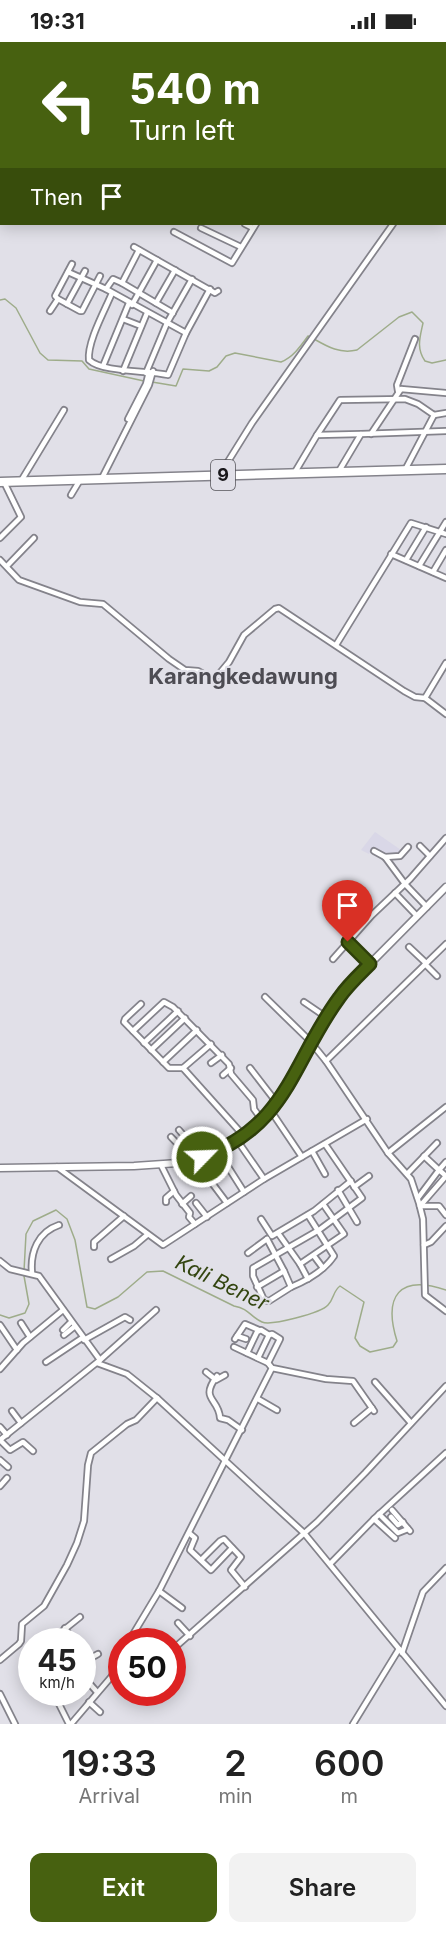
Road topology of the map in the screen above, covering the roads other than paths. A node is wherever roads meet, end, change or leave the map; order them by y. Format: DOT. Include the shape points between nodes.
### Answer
graph roads {
  1 [pos="392,225"];
  2 [pos="254,226"];
  3 [pos="201,228"];
  4 [pos="174,232"];
  5 [pos="241,247"];
  6 [pos="157,260"];
  7 [pos="72,264"];
  8 [pos="175,270"];
  9 [pos="85,271"];
  10 [pos="68,272"];
  11 [pos="100,276"];
  12 [pos="81,279"];
  13 [pos="192,279"];
  14 [pos="122,284"];
  15 [pos="96,286"];
  16 [pos="106,289"];
  17 [pos="210,289"];
  18 [pos="218,291"];
  19 [pos="112,293"];
  20 [pos="138,293"];
  21 [pos="58,299"];
  22 [pos="156,303"];
  23 [pos="67,304"];
  24 [pos="131,304"];
  25 [pos="50,311"];
  26 [pos="147,312"];
  27 [pos="173,313"];
  28 [pos="123,319"];
  29 [pos="167,323"];
  30 [pos="141,326"];
  31 [pos="186,333"];
  32 [pos="415,339"];
  33 [pos="104,366"];
  34 [pos="123,371"];
  35 [pos="149,372"];
  36 [pos="398,391"];
  37 [pos="446,393"];
  38 [pos="392,399"];
  39 [pos="64,410"];
  40 [pos="446,413"];
  41 [pos="434,415"];
  42 [pos="446,431"];
  43 [pos="424,432"];
  44 [pos="361,434"];
  45 [pos="371,434"];
  46 [pos="317,435"];
  47 [pos="446,469"];
  48 [pos="405,470"];
  49 [pos="339,471"];
  50 [pos="296,472"];
  51 [pos="219,476"];
  52 [pos="101,478"];
  53 [pos="81,479"];
  54 [pos="21,481"];
  55 [pos="2,482"];
  56 [pos="70,495"];
  57 [pos="446,522"];
  58 [pos="426,527"];
  59 [pos="440,532"];
  60 [pos="446,534"];
  61 [pos="0,537"];
  62 [pos="34,538"];
  63 [pos="446,550"];
  64 [pos="391,554"];
  65 [pos="0,560"];
  66 [pos="406,560"];
  67 [pos="7,566"];
  68 [pos="419,566"];
  69 [pos="433,572"];
  70 [pos="446,578"];
  71 [pos="336,645"];
  72 [pos="446,663"];
  73 [pos="425,698"];
  74 [pos="446,714"];
  75 [pos="446,838"];
  76 [pos="420,846"];
  77 [pos="408,847"];
  78 [pos="374,851"];
  79 [pos="430,856"];
  80 [pos="385,857"];
  81 [pos="405,884"];
  82 [pos="446,887"];
  83 [pos="395,893"];
  84 [pos="427,907"];
  85 [pos="417,916"];
  86 [pos="348,942"];
  87 [pos="446,944"];
  88 [pos="409,947"];
  89 [pos="333,959"];
  90 [pos="370,964"];
  91 [pos="425,964"];
  92 [pos="437,976"];
  93 [pos="265,997"];
  94 [pos="304,1002"];
  95 [pos="374,1002"];
  96 [pos="141,1004"];
  97 [pos="381,1008"];
  98 [pos="178,1011"];
  99 [pos="326,1017"];
  100 [pos="185,1018"];
  101 [pos="197,1030"];
  102 [pos="133,1031"];
  103 [pos="144,1043"];
  104 [pos="312,1043"];
  105 [pos="210,1044"];
  106 [pos="151,1050"];
  107 [pos="222,1055"];
  108 [pos="326,1061"];
  109 [pos="163,1062"];
  110 [pos="211,1064"];
  111 [pos="183,1068"];
  112 [pos="231,1068"];
  113 [pos="250,1068"];
  114 [pos="223,1075"];
  115 [pos="277,1103"];
  116 [pos="446,1107"];
  117 [pos="270,1111"];
  118 [pos="367,1119"];
  119 [pos="262,1120"];
  120 [pos="179,1130"];
  121 [pos="171,1137"];
  122 [pos="240,1138"];
  123 [pos="437,1143"];
  124 [pos="325,1144"];
  125 [pos="218,1151"];
  126 [pos="312,1151"];
  127 [pos="388,1153"];
  128 [pos="424,1156"];
  129 [pos="202,1157"];
  130 [pos="302,1157"];
  131 [pos="193,1160"];
  132 [pos="446,1162"];
  133 [pos="161,1164"];
  134 [pos="57,1167"];
  135 [pos="0,1168"];
  136 [pos="439,1170"];
  137 [pos="325,1174"];
  138 [pos="407,1174"];
  139 [pos="369,1176"];
  140 [pos="446,1176"];
  141 [pos="209,1179"];
  142 [pos="264,1179"];
  143 [pos="351,1181"];
  144 [pos="354,1187"];
  145 [pos="338,1190"];
  146 [pos="174,1191"];
  147 [pos="244,1192"];
  148 [pos="191,1196"];
  149 [pos="418,1198"];
  150 [pos="166,1202"];
  151 [pos="196,1203"];
  152 [pos="227,1203"];
  153 [pos="323,1203"];
  154 [pos="182,1204"];
  155 [pos="420,1206"];
  156 [pos="348,1208"];
  157 [pos="308,1215"];
  158 [pos="446,1215"];
  159 [pos="124,1216"];
  160 [pos="207,1217"];
  161 [pos="335,1218"];
  162 [pos="261,1219"];
  163 [pos="357,1222"];
  164 [pos="195,1224"];
  165 [pos="59,1225"];
  166 [pos="446,1226"];
  167 [pos="319,1230"];
  168 [pos="278,1233"];
  169 [pos="147,1235"];
  170 [pos="269,1237"];
  171 [pos="424,1245"];
  172 [pos="329,1246"];
  173 [pos="94,1247"];
  174 [pos="289,1248"];
  175 [pos="248,1253"];
  176 [pos="276,1256"];
  177 [pos="314,1256"];
  178 [pos="111,1259"];
  179 [pos="1,1264"];
  180 [pos="300,1264"];
  181 [pos="323,1268"];
  182 [pos="284,1271"];
  183 [pos="31,1273"];
  184 [pos="308,1279"];
  185 [pos="257,1287"];
  186 [pos="291,1287"];
  187 [pos="63,1310"];
  188 [pos="156,1310"];
  189 [pos="446,1311"];
  190 [pos="130,1320"];
  191 [pos="21,1323"];
  192 [pos="73,1324"];
  193 [pos="0,1325"];
  194 [pos="259,1330"];
  195 [pos="63,1333"];
  196 [pos="269,1335"];
  197 [pos="30,1337"];
  198 [pos="83,1339"];
  199 [pos="246,1340"];
  200 [pos="234,1347"];
  201 [pos="17,1350"];
  202 [pos="247,1353"];
  203 [pos="258,1358"];
  204 [pos="99,1361"];
  205 [pos="46,1362"];
  206 [pos="270,1366"];
  207 [pos="0,1369"];
  208 [pos="206,1372"];
  209 [pos="225,1375"];
  210 [pos="216,1378"];
  211 [pos="375,1382"];
  212 [pos="446,1386"];
  213 [pos="158,1398"];
  214 [pos="258,1398"];
  215 [pos="180,1409"];
  216 [pos="278,1410"];
  217 [pos="12,1411"];
  218 [pos="175,1414"];
  219 [pos="21,1423"];
  220 [pos="354,1423"];
  221 [pos="411,1423"];
  222 [pos="0,1427"];
  223 [pos="242,1430"];
  224 [pos="7,1435"];
  225 [pos="0,1440"];
  226 [pos="33,1451"];
  227 [pos="446,1453"];
  228 [pos="0,1460"];
  229 [pos="225,1462"];
  230 [pos="8,1467"];
  231 [pos="7,1478"];
  232 [pos="0,1486"];
  233 [pos="392,1510"];
  234 [pos="379,1514"];
  235 [pos="391,1517"];
  236 [pos="374,1519"];
  237 [pos="403,1522"];
  238 [pos="189,1533"];
  239 [pos="304,1533"];
  240 [pos="395,1538"];
  241 [pos="232,1548"];
  242 [pos="201,1560"];
  243 [pos="330,1564"];
  244 [pos="446,1568"];
  245 [pos="245,1587"];
  246 [pos="159,1591"];
  247 [pos="182,1608"];
  248 [pos="81,1617"];
  249 [pos="178,1623"];
  250 [pos="65,1628"];
  251 [pos="137,1628"];
  252 [pos="190,1636"];
  253 [pos="186,1639"];
  254 [pos="400,1651"];
  255 [pos="0,1660"];
  256 [pos="108,1680"];
  257 [pos="97,1692"];
  258 [pos="0,1694"];
  259 [pos="60,1706"];
  260 [pos="86,1706"];
  261 [pos="93,1706"];
  262 [pos="446,1706"];
  263 [pos="100,1712"];
  264 [pos="15,1724"];
  265 [pos="70,1724"];
  266 [pos="353,1724"];
  1 -- 51 [label="street"];
  2 -- 5 [label="street"];
  3 -- 5 [label="street"];
  4 -- 5 [label="street" via="232,263"];
  6 -- 8 [label="street"];
  6 -- 14 [label="street" via="137,249"];
  6 -- 20 [label="street"];
  7 -- 10 [label="street"];
  8 -- 13 [label="street"];
  8 -- 22 [label="street"];
  9 -- 12 [label="street"];
  10 -- 12 [label="street"];
  10 -- 21 [label="street" via="56,294"];
  11 -- 15 [label="street"];
  12 -- 15 [label="street"];
  12 -- 23 [label="street"];
  13 -- 17 [label="street"];
  13 -- 27 [label="street"];
  14 -- 16 [label="street" via="113,279"];
  14 -- 20 [label="street"];
  15 -- 16 [label="street"];
  15 -- 23 [label="street" via="82,311"];
  16 -- 19 [label="street"];
  17 -- 18 [label="street"];
  17 -- 31 [label="street"];
  19 -- 24 [label="street"];
  19 -- 33 [label="street" via="88,354 91,362"];
  20 -- 22 [label="street"];
  20 -- 24 [label="street"];
  21 -- 23 [label="street"];
  21 -- 25 [label="street"];
  22 -- 27 [label="street"];
  24 -- 26 [label="street"];
  24 -- 28 [label="street"];
  26 -- 29 [label="street"];
  26 -- 30 [label="street"];
  27 -- 29 [label="street"];
  28 -- 30 [label="street"];
  28 -- 33 [label="street"];
  29 -- 31 [label="street"];
  29 -- 35 [label="street"];
  30 -- 34 [label="street"];
  31 -- 35 [label="street" via="170,374"];
  32 -- 36 [label="street"];
  33 -- 34 [label="street"];
  34 -- 35 [label="street"];
  35 -- 52 [label="street" via="148,382"];
  36 -- 37 [label="street" via="402,388"];
  36 -- 38 [label="street"];
  38 -- 41 [label="street" via="411,400"];
  38 -- 45 [label="street"];
  38 -- 46 [label="street" via="340,400"];
  39 -- 54 [label="street"];
  40 -- 41 [label="street"];
  41 -- 43 [label="street"];
  42 -- 43 [label="street"];
  43 -- 45 [label="street"];
  43 -- 48 [label="street"];
  44 -- 45 [label="street"];
  44 -- 46 [label="street"];
  44 -- 49 [label="street"];
  46 -- 50 [label="street"];
  47 -- 48 [label="highway, 9"];
  48 -- 49 [label="highway, 9"];
  49 -- 50 [label="highway, 9"];
  50 -- 51 [label="highway, 9"];
  51 -- 52 [label="highway, 9"];
  52 -- 53 [label="highway, 9"];
  53 -- 54 [label="highway, 9"];
  53 -- 56 [label="street"];
  54 -- 55 [label="highway, 9"];
  55 -- 61 [label="street" via="21,517"];
  57 -- 59 [label="street"];
  58 -- 59 [label="street"];
  58 -- 64 [label="street" via="411,523"];
  58 -- 66 [label="street"];
  59 -- 60 [label="street"];
  59 -- 68 [label="street"];
  62 -- 67 [label="street"];
  63 -- 69 [label="street"];
  64 -- 66 [label="street"];
  64 -- 71 [label="street"];
  65 -- 67 [label="street"];
  66 -- 68 [label="street"];
  67 -- 71 [label="street" via="19,580 80,602 103,604 168,659 214,680 244,635 276,608"];
  68 -- 69 [label="street"];
  69 -- 70 [label="street"];
  71 -- 73 [label="street" via="404,691"];
  72 -- 73 [label="street"];
  73 -- 74 [label="street"];
  75 -- 79 [label="street"];
  76 -- 79 [label="street"];
  77 -- 80 [label="street" via="400,856"];
  78 -- 80 [label="street"];
  79 -- 81 [label="street"];
  80 -- 81 [label="street"];
  81 -- 83 [label="street"];
  81 -- 84 [label="street"];
  82 -- 84 [label="main road"];
  83 -- 85 [label="street"];
  83 -- 86 [label="street"];
  84 -- 85 [label="main road"];
  85 -- 90 [label="main road"];
  86 -- 89 [label="street"];
  86 -- 90 [label="street"];
  87 -- 91 [label="street"];
  88 -- 91 [label="street"];
  90 -- 99 [label="main road"];
  91 -- 92 [label="street"];
  91 -- 97 [label="street"];
  93 -- 104 [label="street"];
  94 -- 99 [label="street"];
  95 -- 97 [label="street"];
  96 -- 102 [label="street" via="124,1020"];
  97 -- 108 [label="street"];
  98 -- 100 [label="street"];
  98 -- 102 [label="street" via="164,1002"];
  98 -- 103 [label="street"];
  99 -- 104 [label="main road"];
  100 -- 101 [label="street"];
  100 -- 106 [label="street"];
  101 -- 105 [label="street"];
  101 -- 109 [label="street"];
  102 -- 103 [label="street"];
  103 -- 106 [label="street"];
  104 -- 108 [label="street"];
  104 -- 115 [label="main road"];
  105 -- 107 [label="street"];
  105 -- 111 [label="street"];
  106 -- 109 [label="street"];
  107 -- 110 [label="street"];
  107 -- 112 [label="street"];
  108 -- 118 [label="street"];
  109 -- 111 [label="street" via="169,1068"];
  111 -- 122 [label="street"];
  112 -- 114 [label="street"];
  112 -- 119 [label="street" via="231,1074 253,1100"];
  113 -- 115 [label="street"];
  115 -- 117 [label="main road"];
  116 -- 127 [label="street"];
  117 -- 119 [label="main road"];
  117 -- 130 [label="street"];
  118 -- 124 [label="street"];
  118 -- 127 [label="street"];
  119 -- 122 [label="main road"];
  120 -- 129 [label="street"];
  121 -- 131 [label="street"];
  122 -- 125 [label="main road"];
  122 -- 142 [label="street"];
  123 -- 128 [label="street"];
  124 -- 126 [label="street"];
  124 -- 143 [label="street"];
  125 -- 129 [label="main road"];
  125 -- 147 [label="street"];
  126 -- 130 [label="street"];
  126 -- 137 [label="street"];
  127 -- 138 [label="street"];
  128 -- 136 [label="street"];
  128 -- 138 [label="street"];
  129 -- 131 [label="main road"];
  130 -- 142 [label="street"];
  131 -- 133 [label="main road"];
  132 -- 136 [label="street"];
  133 -- 134 [label="main road"];
  133 -- 146 [label="street"];
  134 -- 135 [label="main road"];
  134 -- 159 [label="street"];
  136 -- 140 [label="street"];
  136 -- 149 [label="street"];
  138 -- 149 [label="street"];
  139 -- 144 [label="street"];
  140 -- 155 [label="street"];
  141 -- 152 [label="street"];
  142 -- 147 [label="street"];
  143 -- 144 [label="street"];
  143 -- 145 [label="street"];
  144 -- 156 [label="street" via="364,1201"];
  145 -- 153 [label="street"];
  145 -- 156 [label="street"];
  146 -- 150 [label="street"];
  146 -- 154 [label="street"];
  147 -- 152 [label="street"];
  148 -- 154 [label="street"];
  149 -- 155 [label="street"];
  151 -- 160 [label="street"];
  152 -- 160 [label="street"];
  153 -- 157 [label="street"];
  153 -- 161 [label="street"];
  154 -- 164 [label="street"];
  155 -- 158 [label="street" via="436,1205"];
  155 -- 171 [label="street"];
  156 -- 161 [label="street"];
  156 -- 163 [label="street"];
  157 -- 167 [label="street"];
  157 -- 168 [label="street"];
  159 -- 169 [label="street"];
  159 -- 173 [label="street" via="94,1242"];
  160 -- 164 [label="street"];
  161 -- 167 [label="street"];
  161 -- 172 [label="street" via="344,1234"];
  162 -- 170 [label="street"];
  164 -- 169 [label="street" via="163,1245"];
  165 -- 183 [label="street" via="45,1233 35,1246"];
  166 -- 171 [label="street"];
  167 -- 172 [label="street"];
  167 -- 174 [label="street"];
  168 -- 170 [label="street"];
  168 -- 174 [label="street"];
  169 -- 178 [label="street"];
  170 -- 175 [label="street"];
  170 -- 176 [label="street"];
  171 -- 189 [label="street" via="426,1296"];
  172 -- 177 [label="street"];
  172 -- 181 [label="street" via="334,1256"];
  174 -- 176 [label="street"];
  174 -- 180 [label="street"];
  176 -- 182 [label="street"];
  176 -- 185 [label="street" via="252,1269"];
  177 -- 180 [label="street"];
  177 -- 181 [label="street"];
  179 -- 183 [label="street"];
  180 -- 184 [label="street"];
  181 -- 184 [label="street"];
  182 -- 185 [label="street"];
  182 -- 186 [label="street"];
  183 -- 187 [label="street" via="41,1278"];
  184 -- 186 [label="street"];
  185 -- 186 [label="street" via="267,1301"];
  187 -- 192 [label="street"];
  187 -- 197 [label="street"];
  188 -- 204 [label="street"];
  190 -- 198 [label="street" via="125,1317"];
  191 -- 197 [label="street"];
  192 -- 195 [label="street"];
  192 -- 198 [label="street"];
  193 -- 201 [label="street"];
  194 -- 196 [label="street"];
  194 -- 199 [label="street" via="245,1324 236,1337"];
  194 -- 202 [label="street"];
  196 -- 203 [label="street"];
  196 -- 206 [label="street" via="280,1339"];
  197 -- 201 [label="street"];
  198 -- 204 [label="street"];
  198 -- 205 [label="street"];
  200 -- 202 [label="street"];
  201 -- 207 [label="street"];
  202 -- 203 [label="street"];
  203 -- 206 [label="street"];
  204 -- 213 [label="street" via="127,1374"];
  204 -- 219 [label="street"];
  206 -- 214 [label="street"];
  206 -- 220 [label="street" via="353,1381 373,1410"];
  208 -- 210 [label="street"];
  209 -- 210 [label="street" via="220,1380"];
  210 -- 223 [label="street" via="208,1394 220,1417"];
  211 -- 221 [label="street"];
  212 -- 221 [label="street"];
  213 -- 218 [label="street"];
  213 -- 255 [label="street" via="136,1420 91,1453 84,1521 67,1565 45,1606 22,1624 19,1644"];
  214 -- 216 [label="street"];
  214 -- 223 [label="street"];
  215 -- 218 [label="street"];
  217 -- 219 [label="street"];
  218 -- 229 [label="street"];
  219 -- 224 [label="street"];
  221 -- 239 [label="street"];
  222 -- 224 [label="street"];
  223 -- 229 [label="street"];
  224 -- 225 [label="street"];
  225 -- 226 [label="street" via="10,1450 23,1442"];
  227 -- 234 [label="street"];
  228 -- 230 [label="street"];
  229 -- 238 [label="street"];
  229 -- 239 [label="street"];
  231 -- 232 [label="street"];
  233 -- 237 [label="street"];
  234 -- 236 [label="street"];
  234 -- 237 [label="street" via="398,1533 409,1530"];
  235 -- 237 [label="street" via="398,1525"];
  236 -- 240 [label="street"];
  236 -- 243 [label="street"];
  238 -- 242 [label="street" via="195,1538 190,1550"];
  238 -- 246 [label="street"];
  239 -- 243 [label="street"];
  239 -- 245 [label="street"];
  241 -- 242 [label="street" via="221,1539"];
  241 -- 242 [label="street" via="211,1570"];
  241 -- 245 [label="street" via="241,1557 231,1571"];
  243 -- 254 [label="street"];
  244 -- 254 [label="street" via="423,1592"];
  245 -- 252 [label="street"];
  246 -- 247 [label="street"];
  246 -- 251 [label="street"];
  248 -- 250 [label="street"];
  249 -- 252 [label="street"];
  252 -- 253 [label="street"];
  254 -- 262 [label="street"];
  254 -- 266 [label="street"];
  256 -- 257 [label="street"];
  258 -- 264 [label="street"];
  259 -- 265 [label="street"];
  260 -- 265 [label="street"];
  261 -- 263 [label="street"];
}
